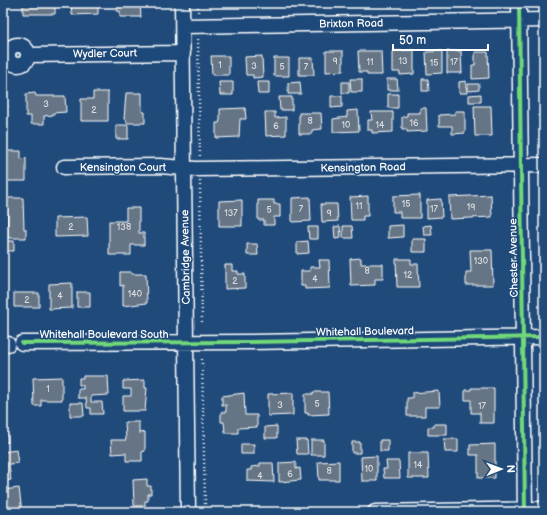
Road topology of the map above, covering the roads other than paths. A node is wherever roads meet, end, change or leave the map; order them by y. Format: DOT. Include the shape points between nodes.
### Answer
graph roads {
  1 [pos="182,3"];
  2 [pos="519,3"];
  3 [pos="520,20"];
  4 [pos="544,20"];
  5 [pos="183,26"];
  6 [pos="183,53"];
  7 [pos="28,54"];
  8 [pos="521,165"];
  9 [pos="544,165"];
  10 [pos="64,167"];
  11 [pos="183,168"];
  12 [pos="544,337"];
  13 [pos="523,338"];
  14 [pos="187,342"];
  15 [pos="22,343"];
  16 [pos="544,509"];
  17 [pos="525,511"];
  18 [pos="188,512"];
  19 [pos="375,512"];
  1 -- 5 [label="street, Cambridge Avenue"];
  2 -- 3 [label="street, Chester Avenue"];
  3 -- 4 [label="street, Brixton Road"];
  3 -- 5 [label="street, Brixton Road"];
  3 -- 8 [label="street, Chester Avenue"];
  5 -- 6 [label="street, Cambridge Avenue"];
  6 -- 7 [label="street, Wydler Court"];
  6 -- 11 [label="street, Cambridge Avenue"];
  8 -- 9 [label="street, Kensington Road"];
  8 -- 11 [label="street, Kensington Road"];
  8 -- 13 [label="street, Chester Avenue"];
  10 -- 11 [label="street, Kensington Court"];
  11 -- 14 [label="street, Cambridge Avenue"];
  12 -- 13 [label="street, Whitehall Boulevard"];
  13 -- 14 [label="street, Whitehall Boulevard"];
  13 -- 17 [label="street, Chester Avenue"];
  14 -- 15 [label="street, Whitehall Boulevard South"];
  14 -- 18 [label="street, Cambridge Avenue"];
  16 -- 17 [label="street"];
  17 -- 19 [label="street"];
}
